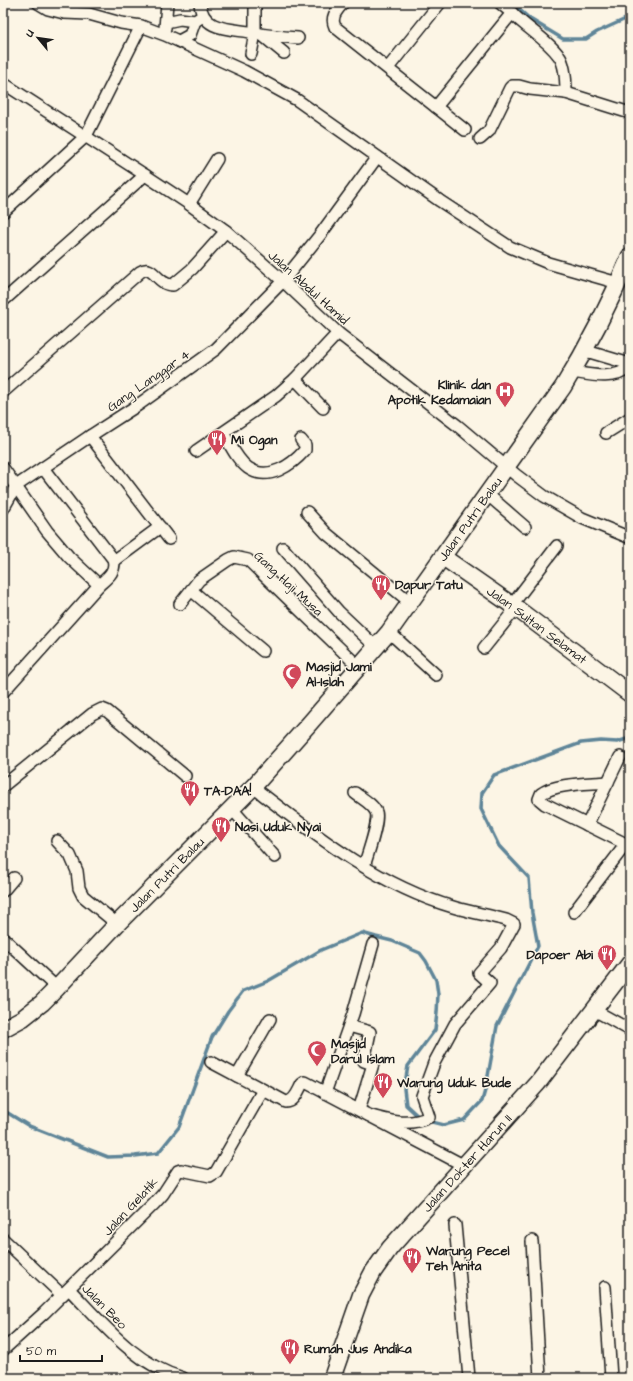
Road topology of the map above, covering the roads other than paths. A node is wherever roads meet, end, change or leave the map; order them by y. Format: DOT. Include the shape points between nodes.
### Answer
graph roads {
  1 [pos="38,3"];
  2 [pos="167,3"];
  3 [pos="200,3"];
  4 [pos="255,3"];
  5 [pos="343,3"];
  6 [pos="440,3"];
  7 [pos="500,3"];
  8 [pos="512,13"];
  9 [pos="199,19"];
  10 [pos="166,22"];
  11 [pos="141,26"];
  12 [pos="259,34"];
  13 [pos="165,35"];
  14 [pos="298,38"];
  15 [pos="180,41"];
  16 [pos="284,53"];
  17 [pos="251,54"];
  18 [pos="388,68"];
  19 [pos="3,83"];
  20 [pos="566,93"];
  21 [pos="436,107"];
  22 [pos="630,113"];
  23 [pos="465,130"];
  24 [pos="86,136"];
  25 [pos="480,139"];
  26 [pos="377,157"];
  27 [pos="217,159"];
  28 [pos="145,175"];
  29 [pos="189,204"];
  30 [pos="3,212"];
  31 [pos="226,231"];
  32 [pos="630,256"];
  33 [pos="283,281"];
  34 [pos="618,283"];
  35 [pos="3,301"];
  36 [pos="338,333"];
  37 [pos="586,351"];
  38 [pos="630,365"];
  39 [pos="573,372"];
  40 [pos="295,379"];
  41 [pos="3,392"];
  42 [pos="323,408"];
  43 [pos="630,418"];
  44 [pos="223,433"];
  45 [pos="606,433"];
  46 [pos="90,436"];
  47 [pos="301,440"];
  48 [pos="196,451"];
  49 [pos="506,466"];
  50 [pos="3,468"];
  51 [pos="43,468"];
  52 [pos="16,486"];
  53 [pos="487,494"];
  54 [pos="3,509"];
  55 [pos="307,512"];
  56 [pos="160,527"];
  57 [pos="525,527"];
  58 [pos="628,537"];
  59 [pos="169,539"];
  60 [pos="557,546"];
  61 [pos="283,548"];
  62 [pos="443,558"];
  63 [pos="114,561"];
  64 [pos="99,585"];
  65 [pos="191,590"];
  66 [pos="411,603"];
  67 [pos="180,604"];
  68 [pos="514,606"];
  69 [pos="389,632"];
  70 [pos="376,647"];
  71 [pos="484,648"];
  72 [pos="263,651"];
  73 [pos="359,667"];
  74 [pos="436,675"];
  75 [pos="3,692"];
  76 [pos="630,694"];
  77 [pos="620,756"];
  78 [pos="185,776"];
  79 [pos="608,782"];
  80 [pos="3,786"];
  81 [pos="253,787"];
  82 [pos="355,793"];
  83 [pos="232,809"];
  84 [pos="587,825"];
  85 [pos="57,841"];
  86 [pos="628,845"];
  87 [pos="275,857"];
  88 [pos="364,866"];
  89 [pos="14,878"];
  90 [pos="3,891"];
  91 [pos="574,912"];
  92 [pos="117,924"];
  93 [pos="3,938"];
  94 [pos="373,944"];
  95 [pos="630,963"];
  96 [pos="57,988"];
  97 [pos="594,1010"];
  98 [pos="270,1019"];
  99 [pos="349,1026"];
  100 [pos="6,1028"];
  101 [pos="630,1030"];
  102 [pos="211,1062"];
  103 [pos="237,1076"];
  104 [pos="263,1090"];
  105 [pos="325,1093"];
  106 [pos="363,1112"];
  107 [pos="463,1165"];
  108 [pos="455,1225"];
  109 [pos="532,1241"];
  110 [pos="5,1245"];
  111 [pos="605,1287"];
  112 [pos="66,1292"];
  113 [pos="3,1350"];
  114 [pos="159,1374"];
  115 [pos="183,1378"];
  116 [pos="332,1378"];
  117 [pos="469,1378"];
  118 [pos="540,1378"];
  119 [pos="611,1378"];
  1 -- 11 [label="street" via="48,9 64,13 89,14"];
  2 -- 10 [label="street"];
  3 -- 9 [label="street"];
  4 -- 12 [label="street"];
  5 -- 18 [label="street" via="334,14 335,27"];
  6 -- 18 [label="street"];
  7 -- 8 [label="street"];
  8 -- 20 [label="street" via="560,56"];
  8 -- 21 [label="street"];
  9 -- 10 [label="street"];
  9 -- 12 [label="street" via="221,29"];
  9 -- 15 [label="street" via="190,35"];
  10 -- 13 [label="street"];
  11 -- 13 [label="street"];
  11 -- 24 [label="street"];
  12 -- 14 [label="street"];
  12 -- 16 [label="street"];
  12 -- 17 [label="street"];
  13 -- 15 [label="street"];
  15 -- 26 [label="street" via="244,71 296,100"];
  18 -- 21 [label="street"];
  19 -- 24 [label="street, Jalan Abdul Hamid"];
  20 -- 22 [label="street"];
  20 -- 25 [label="street" via="512,86 489,131"];
  21 -- 23 [label="street"];
  24 -- 28 [label="street, Jalan Abdul Hamid"];
  24 -- 30 [label="street"];
  26 -- 33 [label="street, Gang Langgar 4"];
  26 -- 34 [label="street" via="510,247 548,263"];
  27 -- 29 [label="street"];
  28 -- 29 [label="street, Jalan Abdul Hamid"];
  28 -- 35 [label="street"];
  29 -- 31 [label="street, Jalan Abdul Hamid"];
  31 -- 33 [label="street, Jalan Abdul Hamid"];
  31 -- 41 [label="street" via="192,269 173,285 165,284 148,270 140,272"];
  32 -- 34 [label="main road, Jalan Putri Balau"];
  33 -- 36 [label="street, Jalan Abdul Hamid"];
  33 -- 46 [label="street, Gang Langgar 4" via="216,349"];
  34 -- 37 [label="main road, Jalan Putri Balau"];
  36 -- 40 [label="street"];
  36 -- 49 [label="street, Jalan Abdul Hamid"];
  37 -- 38 [label="street"];
  37 -- 39 [label="main road, Jalan Putri Balau"];
  38 -- 39 [label="street" via="625,371 604,376"];
  39 -- 49 [label="main road, Jalan Putri Balau"];
  40 -- 42 [label="street"];
  40 -- 44 [label="street" via="276,396"];
  43 -- 45 [label="street"];
  44 -- 47 [label="street" via="242,462 261,473 276,472 297,459 305,450"];
  44 -- 48 [label="street"];
  46 -- 51 [label="street, Gang Langgar 4"];
  46 -- 56 [label="street"];
  49 -- 53 [label="main road, Jalan Putri Balau"];
  49 -- 58 [label="street, Jalan Abdul Hamid" via="544,496 582,518"];
  50 -- 52 [label="street"];
  51 -- 52 [label="street, Gang Langgar 4"];
  51 -- 63 [label="street"];
  52 -- 54 [label="street"];
  52 -- 64 [label="street" via="47,531 69,557"];
  53 -- 57 [label="street"];
  53 -- 62 [label="main road, Jalan Putri Balau"];
  55 -- 66 [label="street" via="326,533"];
  56 -- 59 [label="street"];
  56 -- 63 [label="street"];
  60 -- 68 [label="street"];
  61 -- 70 [label="street" via="339,612"];
  62 -- 66 [label="main road, Jalan Putri Balau"];
  62 -- 68 [label="main road, Jalan Sultan Selamat"];
  63 -- 64 [label="street" via="110,575"];
  64 -- 75 [label="street"];
  65 -- 67 [label="street, Gang Haji Musa"];
  65 -- 72 [label="street"];
  65 -- 73 [label="street, Gang Haji Musa" via="199,580 228,560 234,557 248,560"];
  66 -- 69 [label="main road, Jalan Putri Balau"];
  68 -- 71 [label="street"];
  68 -- 76 [label="main road, Jalan Sultan Selamat"];
  69 -- 70 [label="main road, Jalan Putri Balau"];
  69 -- 74 [label="street"];
  70 -- 73 [label="main road, Jalan Putri Balau"];
  73 -- 81 [label="main road, Jalan Putri Balau"];
  77 -- 79 [label="street"];
  78 -- 80 [label="street" via="107,711 99,710"];
  79 -- 84 [label="street"];
  79 -- 84 [label="street" via="556,788 541,794 539,799 542,802"];
  81 -- 83 [label="main road, Jalan Putri Balau"];
  81 -- 88 [label="street" via="324,842"];
  82 -- 88 [label="street" via="373,808 377,815"];
  83 -- 87 [label="street"];
  83 -- 92 [label="main road, Jalan Putri Balau"];
  84 -- 86 [label="street"];
  85 -- 92 [label="street" via="70,855 83,896"];
  86 -- 91 [label="street"];
  88 -- 106 [label="street" via="390,881 452,907 514,924 501,948 479,973 490,983 455,1024 430,1071 422,1096 429,1117 399,1123"];
  89 -- 90 [label="street"];
  92 -- 96 [label="main road, Jalan Putri Balau"];
  93 -- 96 [label="street"];
  94 -- 99 [label="street"];
  95 -- 97 [label="main road, Jalan Dokter Harun II"];
  96 -- 100 [label="main road, Jalan Putri Balau" via="23,1018"];
  97 -- 101 [label="street"];
  97 -- 107 [label="main road, Jalan Dokter Harun II" via="538,1083"];
  98 -- 103 [label="street"];
  99 -- 105 [label="street"];
  99 -- 106 [label="street" via="370,1032 364,1061 373,1064"];
  102 -- 103 [label="street"];
  103 -- 104 [label="street"];
  104 -- 105 [label="street" via="286,1102 293,1100 305,1082"];
  104 -- 112 [label="street, Jalan Gelatik" via="216,1172 210,1176 181,1170 175,1173 154,1204"];
  105 -- 106 [label="street"];
  106 -- 107 [label="street"];
  107 -- 116 [label="main road, Jalan Dokter Harun II" via="390,1248 373,1272 361,1295"];
  108 -- 117 [label="street"];
  109 -- 118 [label="street"];
  110 -- 112 [label="street, Jalan Beo"];
  111 -- 119 [label="street"];
  112 -- 113 [label="street, Jalan Gelatik"];
  112 -- 114 [label="street, Jalan Beo"];
  114 -- 115 [label="street, Jalan Beo"];
}
